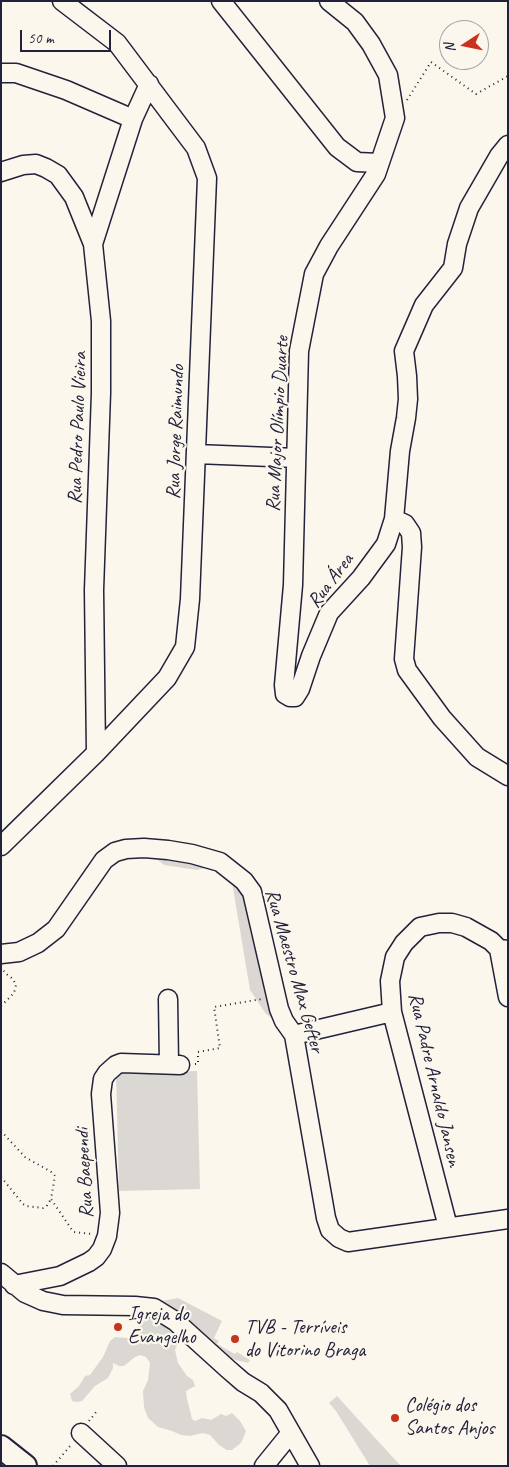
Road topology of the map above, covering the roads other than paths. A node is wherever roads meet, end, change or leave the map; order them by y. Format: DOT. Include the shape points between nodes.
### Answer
graph roads {
  1 [pos="62,1"];
  2 [pos="221,1"];
  3 [pos="329,1"];
  4 [pos="1,73"];
  5 [pos="149,84"];
  6 [pos="133,119"];
  7 [pos="508,145"];
  8 [pos="379,163"];
  9 [pos="1,172"];
  10 [pos="93,244"];
  11 [pos="196,454"];
  12 [pos="296,458"];
  13 [pos="394,519"];
  14 [pos="295,697"];
  15 [pos="96,753"];
  16 [pos="508,776"];
  17 [pos="1,846"];
  18 [pos="503,949"];
  19 [pos="1,954"];
  20 [pos="508,997"];
  21 [pos="168,999"];
  22 [pos="392,1012"];
  23 [pos="294,1035"];
  24 [pos="508,1219"];
  25 [pos="448,1227"];
  26 [pos="8,1279"];
  27 [pos="81,1433"];
  28 [pos="290,1434"];
  29 [pos="1,1447"];
  30 [pos="25,1466"];
  31 [pos="117,1466"];
  32 [pos="264,1466"];
  33 [pos="310,1466"];
  1 -- 5 [label="street, Rua Jorge Raimundo" via="118,43"];
  2 -- 8 [label="street" via="337,147 357,162"];
  3 -- 8 [label="street, Rua Major Olímpio Duarte" via="355,22 372,44 388,75 395,118"];
  4 -- 6 [label="street" via="16,73 49,84"];
  5 -- 6 [label="street"];
  5 -- 11 [label="street, Rua Jorge Raimundo" via="196,148 207,178"];
  6 -- 10 [label="street"];
  7 -- 13 [label="street, Rua Área" via="469,208 453,268 424,305 404,351 408,399"];
  8 -- 12 [label="street, Rua Major Olímpio Duarte" via="376,174 328,246 314,274 299,350"];
  9 -- 10 [label="street, Rua Pedro Paulo Vieira" via="36,164 58,175 74,197"];
  10 -- 15 [label="street, Rua Pedro Paulo Vieira" via="102,321 94,590"];
  11 -- 12 [label="street"];
  11 -- 15 [label="street, Rua Jorge Raimundo" via="185,647 167,678"];
  12 -- 14 [label="street, Rua Major Olímpio Duarte" via="293,585 284,685 285,694"];
  13 -- 14 [label="street, Rua Área" via="386,544 329,614"];
  13 -- 16 [label="street" via="405,524 411,533 404,659 407,670 442,718 477,757"];
  15 -- 17 [label="street, Rua Jorge Raimundo"];
  18 -- 20 [label="street"];
  18 -- 22 [label="street, Rua Padre Arnaldo Jansen" via="452,922 420,927 395,957 390,981"];
  19 -- 23 [label="street, Rua Maestro Max Gefter" via="20,952 56,929 104,860 115,852 144,848 192,854 220,862 244,880 252,892 279,1009"];
  21 -- 26 [label="street, Rua Baependi" via="175,1065 122,1063 103,1079 101,1094 110,1212 107,1236 99,1253 89,1262 60,1276"];
  22 -- 23 [label="street"];
  22 -- 25 [label="street, Rua Padre Arnaldo Jansen"];
  23 -- 25 [label="street, Rua Maestro Max Gefter" via="330,1230 348,1242"];
  24 -- 25 [label="street"];
  26 -- 28 [label="street, Rua Baependi" via="25,1293 63,1305 154,1308 175,1321 243,1382 261,1393 278,1410"];
  27 -- 31 [label="street"];
  28 -- 32 [label="street"];
  28 -- 33 [label="street, Rua Baependi"];
  29 -- 30 [label="main road"];
}
